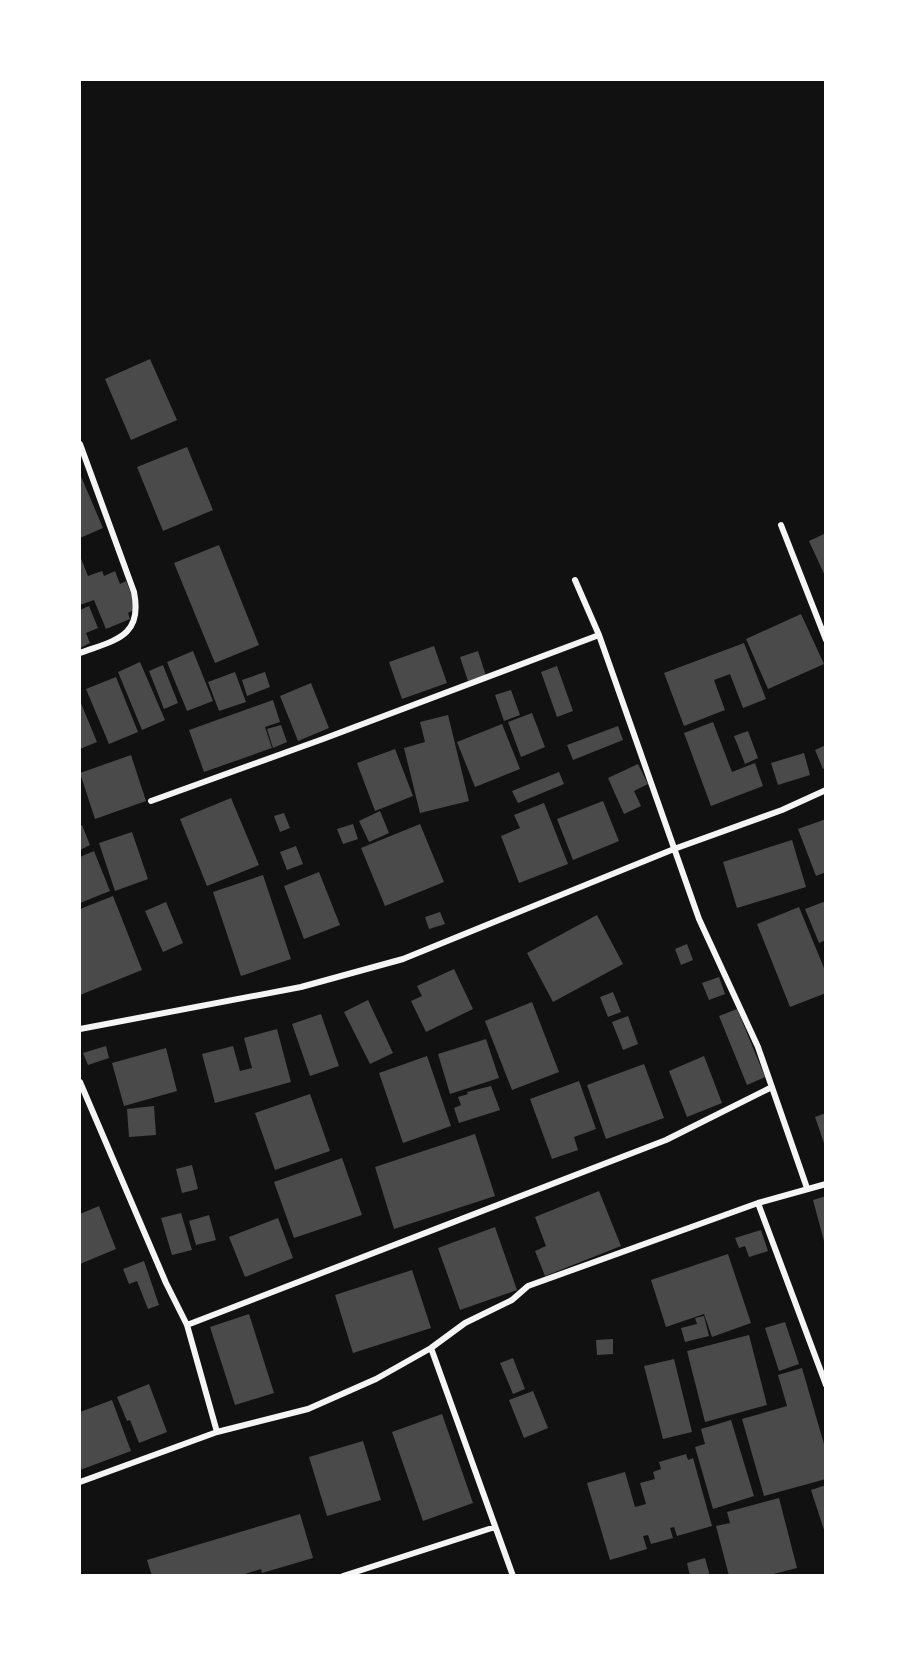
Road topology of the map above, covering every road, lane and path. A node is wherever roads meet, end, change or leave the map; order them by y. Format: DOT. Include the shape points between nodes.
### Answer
graph roads {
  1 [pos="80,444"];
  2 [pos="781,525"];
  3 [pos="575,580"];
  4 [pos="599,635"];
  5 [pos="825,640"];
  6 [pos="80,653"];
  7 [pos="825,790"];
  8 [pos="151,801"];
  9 [pos="674,849"];
  10 [pos="80,1029"];
  11 [pos="80,1082"];
  12 [pos="772,1087"];
  13 [pos="825,1184"];
  14 [pos="807,1188"];
  15 [pos="758,1203"];
  16 [pos="187,1325"];
  17 [pos="431,1348"];
  18 [pos="825,1385"];
  19 [pos="217,1432"];
  20 [pos="80,1482"];
  21 [pos="495,1527"];
  22 [pos="343,1575"];
  23 [pos="513,1575"];
  1 -- 6 [label="street" via="137,606 136,617 118,639"];
  2 -- 5 [label="street"];
  3 -- 4 [label="street"];
  4 -- 8 [label="street"];
  4 -- 9 [label="street"];
  7 -- 9 [label="street"];
  9 -- 10 [label="street" via="403,959 301,987"];
  9 -- 12 [label="street" via="699,919 758,1047"];
  11 -- 16 [label="street"];
  12 -- 14 [label="street"];
  12 -- 16 [label="street" via="666,1140"];
  13 -- 14 [label="street"];
  14 -- 15 [label="street"];
  15 -- 17 [label="street" via="528,1286 512,1300 465,1323"];
  15 -- 18 [label="street"];
  16 -- 19 [label="street"];
  17 -- 19 [label="street" via="376,1379 308,1409"];
  17 -- 21 [label="street"];
  19 -- 20 [label="street"];
  21 -- 22 [label="street"];
  21 -- 23 [label="street"];
}
